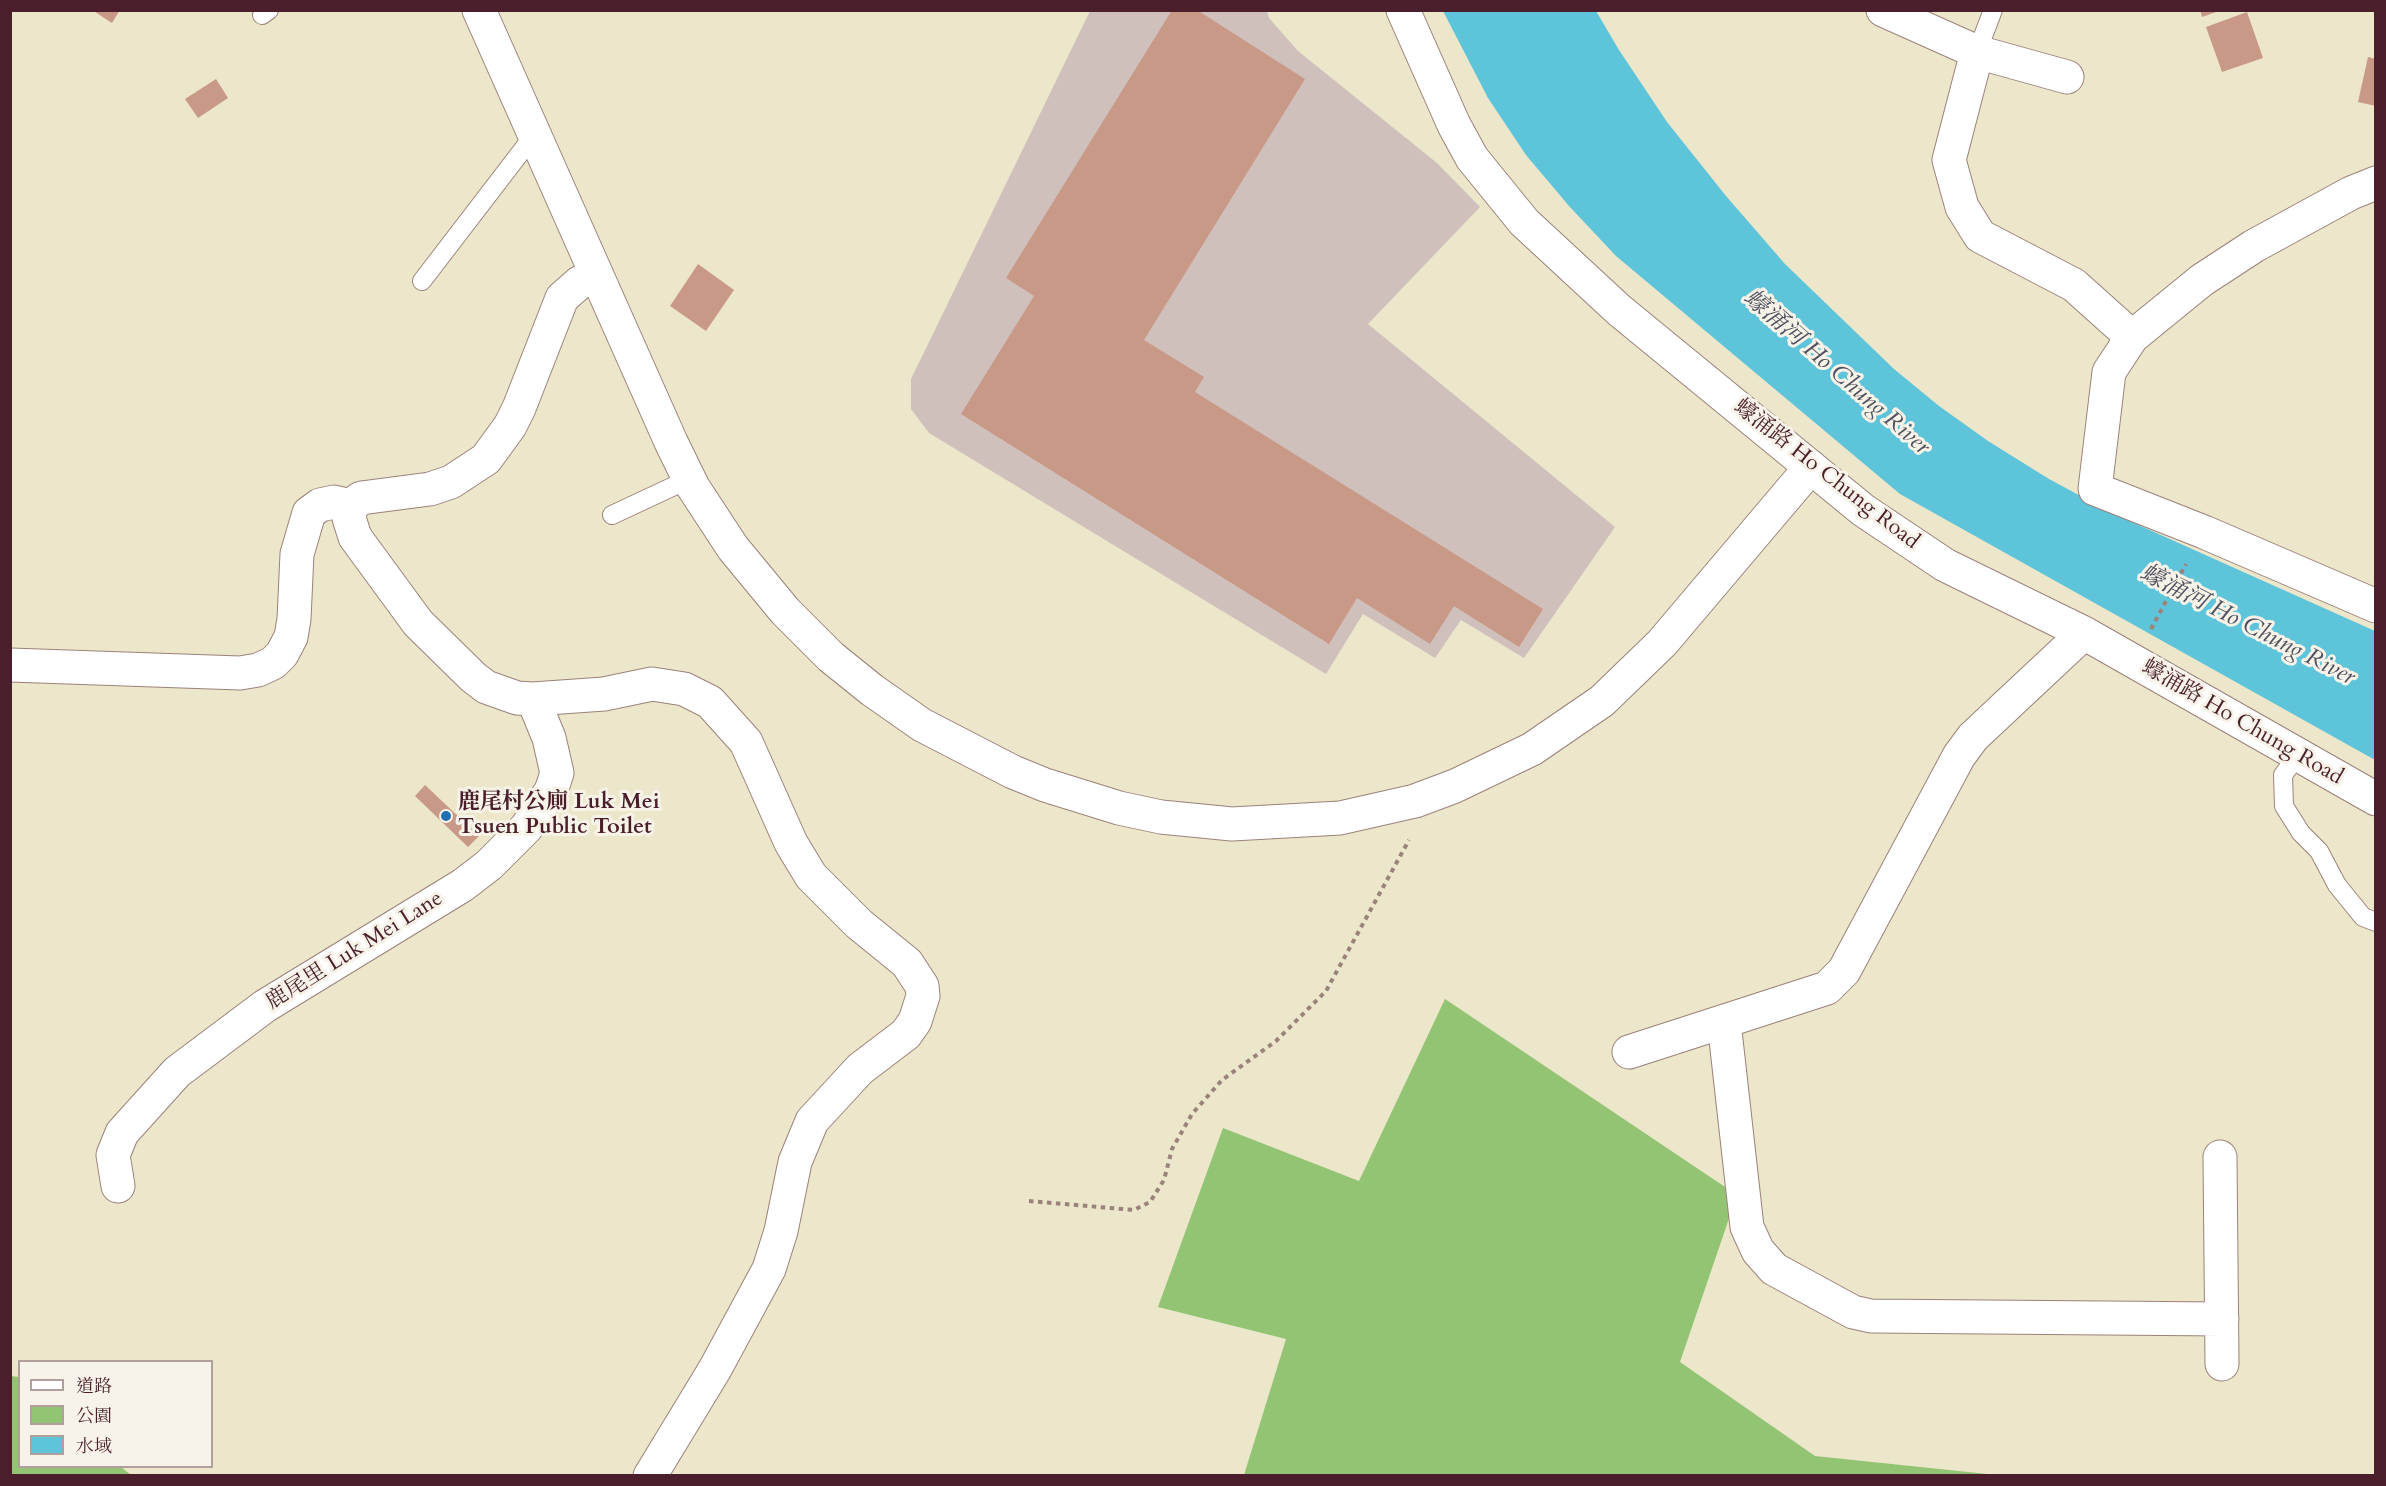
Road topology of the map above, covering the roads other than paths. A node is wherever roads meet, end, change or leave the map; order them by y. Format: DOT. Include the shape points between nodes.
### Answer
graph roads {
  1 [pos="479,10"];
  2 [pos="1403,10"];
  3 [pos="1882,10"];
  4 [pos="1993,10"];
  5 [pos="1977,52"];
  6 [pos="2067,77"];
  7 [pos="534,135"];
  8 [pos="2376,183"];
  9 [pos="597,274"];
  10 [pos="422,281"];
  11 [pos="2132,338"];
  12 [pos="1811,467"];
  13 [pos="689,479"];
  14 [pos="351,506"];
  15 [pos="612,516"];
  16 [pos="2376,606"];
  17 [pos="2084,633"];
  18 [pos="10,665"];
  19 [pos="532,699"];
  20 [pos="2298,755"];
  21 [pos="2376,799"];
  22 [pos="2376,922"];
  23 [pos="1724,1022"];
  24 [pos="1629,1052"];
  25 [pos="2220,1157"];
  26 [pos="118,1186"];
  27 [pos="2222,1319"];
  28 [pos="2222,1364"];
  29 [pos="650,1476"];
  1 -- 7 [label="street"];
  2 -- 12 [label="street, 蠔涌路 Ho Chung Road" via="1454,125 1495,190 1564,261 1619,310"];
  3 -- 5 [label="street"];
  4 -- 5 [label="lane"];
  5 -- 6 [label="street"];
  5 -- 11 [label="street" via="1949,160 1962,207 1980,236 2074,285"];
  7 -- 9 [label="street"];
  7 -- 10 [label="lane"];
  8 -- 11 [label="street" via="2254,246 2202,280"];
  9 -- 13 [label="street"];
  9 -- 14 [label="street" via="570,289 559,303 519,408 486,459 451,482 403,494 374,494"];
  11 -- 16 [label="street" via="2109,372 2095,489"];
  12 -- 13 [label="street" via="1662,643 1610,694 1569,726 1494,769 1415,801 1340,818 1269,824 1198,822 1119,808 1013,772 922,725 831,657 785,611 733,548"];
  12 -- 17 [label="street, 蠔涌路 Ho Chung Road" via="1863,510 1945,565"];
  13 -- 15 [label="lane"];
  14 -- 18 [label="street" via="334,502 309,513 297,554 291,638 273,663 258,670 240,673"];
  14 -- 19 [label="street" via="349,518 355,537 418,623 486,687"];
  17 -- 20 [label="street, 蠔涌路 Ho Chung Road"];
  17 -- 23 [label="street" via="1973,737 1959,756 1844,971 1827,988"];
  19 -- 26 [label="street, 鹿尾里 Luk Mei Lane" via="549,738 557,773 551,791 526,828 463,885 265,1006 177,1072 122,1133 113,1155"];
  19 -- 29 [label="street" via="604,694 652,684 684,689 710,702 746,742 791,843 811,876 859,924 894,950 922,986 921,1008 906,1034 860,1069 812,1121 795,1162 769,1269 715,1369"];
  20 -- 21 [label="street, 蠔涌路 Ho Chung Road"];
  20 -- 22 [label="lane" via="2283,775 2284,806 2301,833 2319,851 2337,885 2363,917"];
  23 -- 24 [label="street"];
  23 -- 27 [label="street" via="1747,1227 1758,1251 1774,1269 1854,1312 1871,1316"];
  25 -- 27 [label="street"];
  27 -- 28 [label="street"];
}
